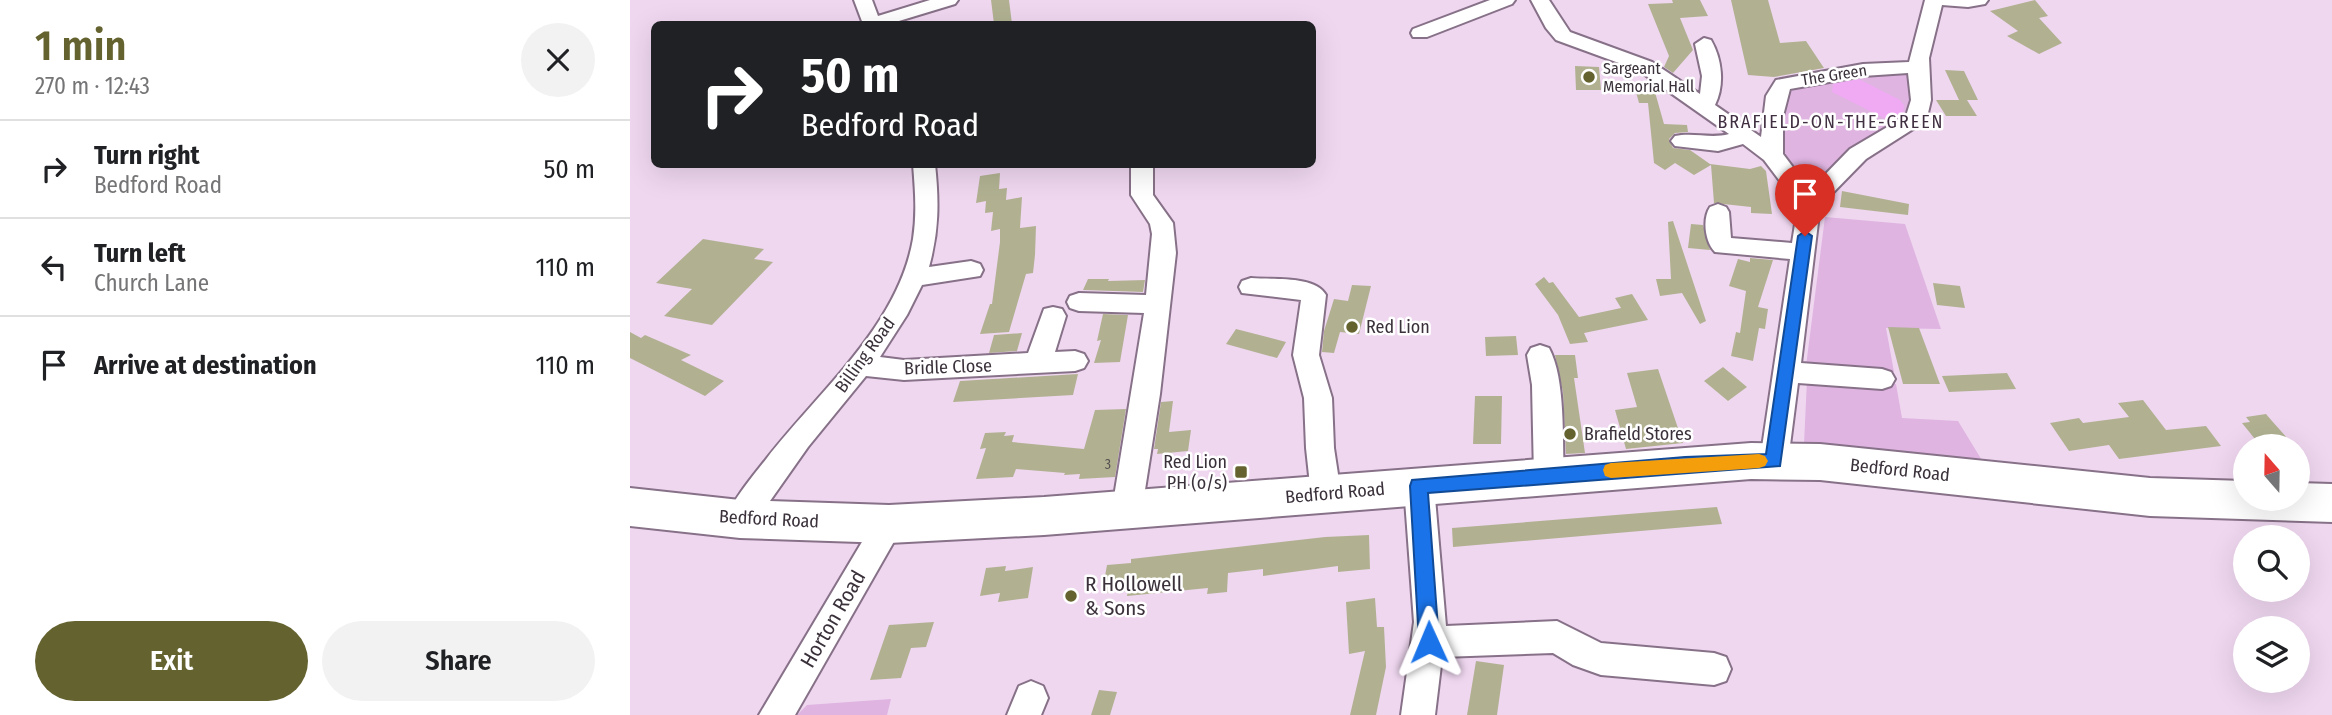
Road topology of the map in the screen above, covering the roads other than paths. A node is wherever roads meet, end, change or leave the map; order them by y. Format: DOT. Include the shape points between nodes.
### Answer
graph roads {
  1 [pos="863,0"];
  2 [pos="949,0"];
  3 [pos="1506,0"];
  4 [pos="1540,0"];
  5 [pos="1934,0"];
  6 [pos="1945,0"];
  7 [pos="1979,0"];
  8 [pos="871,21"];
  9 [pos="882,21"];
  10 [pos="1420,33"];
  11 [pos="1704,44"];
  12 [pos="1917,67"];
  13 [pos="1704,107"];
  14 [pos="1745,137"];
  15 [pos="1682,141"];
  16 [pos="1772,155"];
  17 [pos="924,168"];
  18 [pos="1142,168"];
  19 [pos="1790,176"];
  20 [pos="1830,180"];
  21 [pos="1809,204"];
  22 [pos="1718,212"];
  23 [pos="1803,252"];
  24 [pos="971,270"];
  25 [pos="914,277"];
  26 [pos="1251,287"];
  27 [pos="1079,302"];
  28 [pos="1156,304"];
  29 [pos="1053,317"];
  30 [pos="1540,355"];
  31 [pos="1076,361"];
  32 [pos="1038,363"];
  33 [pos="859,365"];
  34 [pos="1785,372"];
  35 [pos="1882,379"];
  36 [pos="1774,461"];
  37 [pos="1549,475"];
  38 [pos="1419,486"];
  39 [pos="1326,494"];
  40 [pos="2332,503"];
  41 [pos="630,507"];
  42 [pos="1127,509"];
  43 [pos="740,519"];
  44 [pos="889,524"];
  45 [pos="1429,642"];
  46 [pos="1714,669"];
  47 [pos="776,715"];
  48 [pos="1419,715"];
  1 -- 8 [label="street"];
  2 -- 9 [label="street"];
  3 -- 10 [label="street"];
  4 -- 13 [label="street" via="1563,36 1645,66"];
  5 -- 12 [label="street"];
  6 -- 7 [label="lane"];
  11 -- 13 [label="street" via="1713,81"];
  12 -- 16 [label="street, The Green" via="1863,70 1783,84 1776,93"];
  12 -- 20 [label="street" via="1920,113 1858,154"];
  13 -- 14 [label="street"];
  14 -- 15 [label="street" via="1718,144"];
  14 -- 16 [label="street"];
  16 -- 19 [label="street"];
  17 -- 25 [label="street, Billing Road" via="930,194 928,219"];
  18 -- 28 [label="street" via="1142,195 1164,233"];
  19 -- 20 [label="street"];
  19 -- 21 [label="street"];
  20 -- 21 [label="street"];
  21 -- 23 [label="street"];
  22 -- 23 [label="street" via="1723,246"];
  23 -- 34 [label="street"];
  24 -- 25 [label="street"];
  25 -- 33 [label="street, Billing Road" via="888,327"];
  26 -- 39 [label="street" via="1314,295 1306,355 1318,398"];
  27 -- 28 [label="street"];
  28 -- 42 [label="street"];
  29 -- 32 [label="street"];
  30 -- 37 [label="street"];
  31 -- 32 [label="street, Bridle Close"];
  32 -- 33 [label="street, Bridle Close" via="904,370"];
  33 -- 43 [label="street, Billing Road"];
  34 -- 35 [label="street"];
  34 -- 36 [label="street"];
  36 -- 37 [label="highway, Bedford Road"];
  36 -- 40 [label="highway, Bedford Road" via="2150,497"];
  37 -- 38 [label="highway, Bedford Road"];
  38 -- 39 [label="highway, Bedford Road"];
  38 -- 45 [label="street"];
  39 -- 42 [label="highway, Bedford Road"];
  41 -- 43 [label="highway, Bedford Road"];
  42 -- 44 [label="highway, Bedford Road"];
  43 -- 44 [label="highway, Bedford Road"];
  44 -- 47 [label="street, Horton Road"];
  45 -- 46 [label="street" via="1557,637 1601,659"];
  45 -- 48 [label="street"];
}
